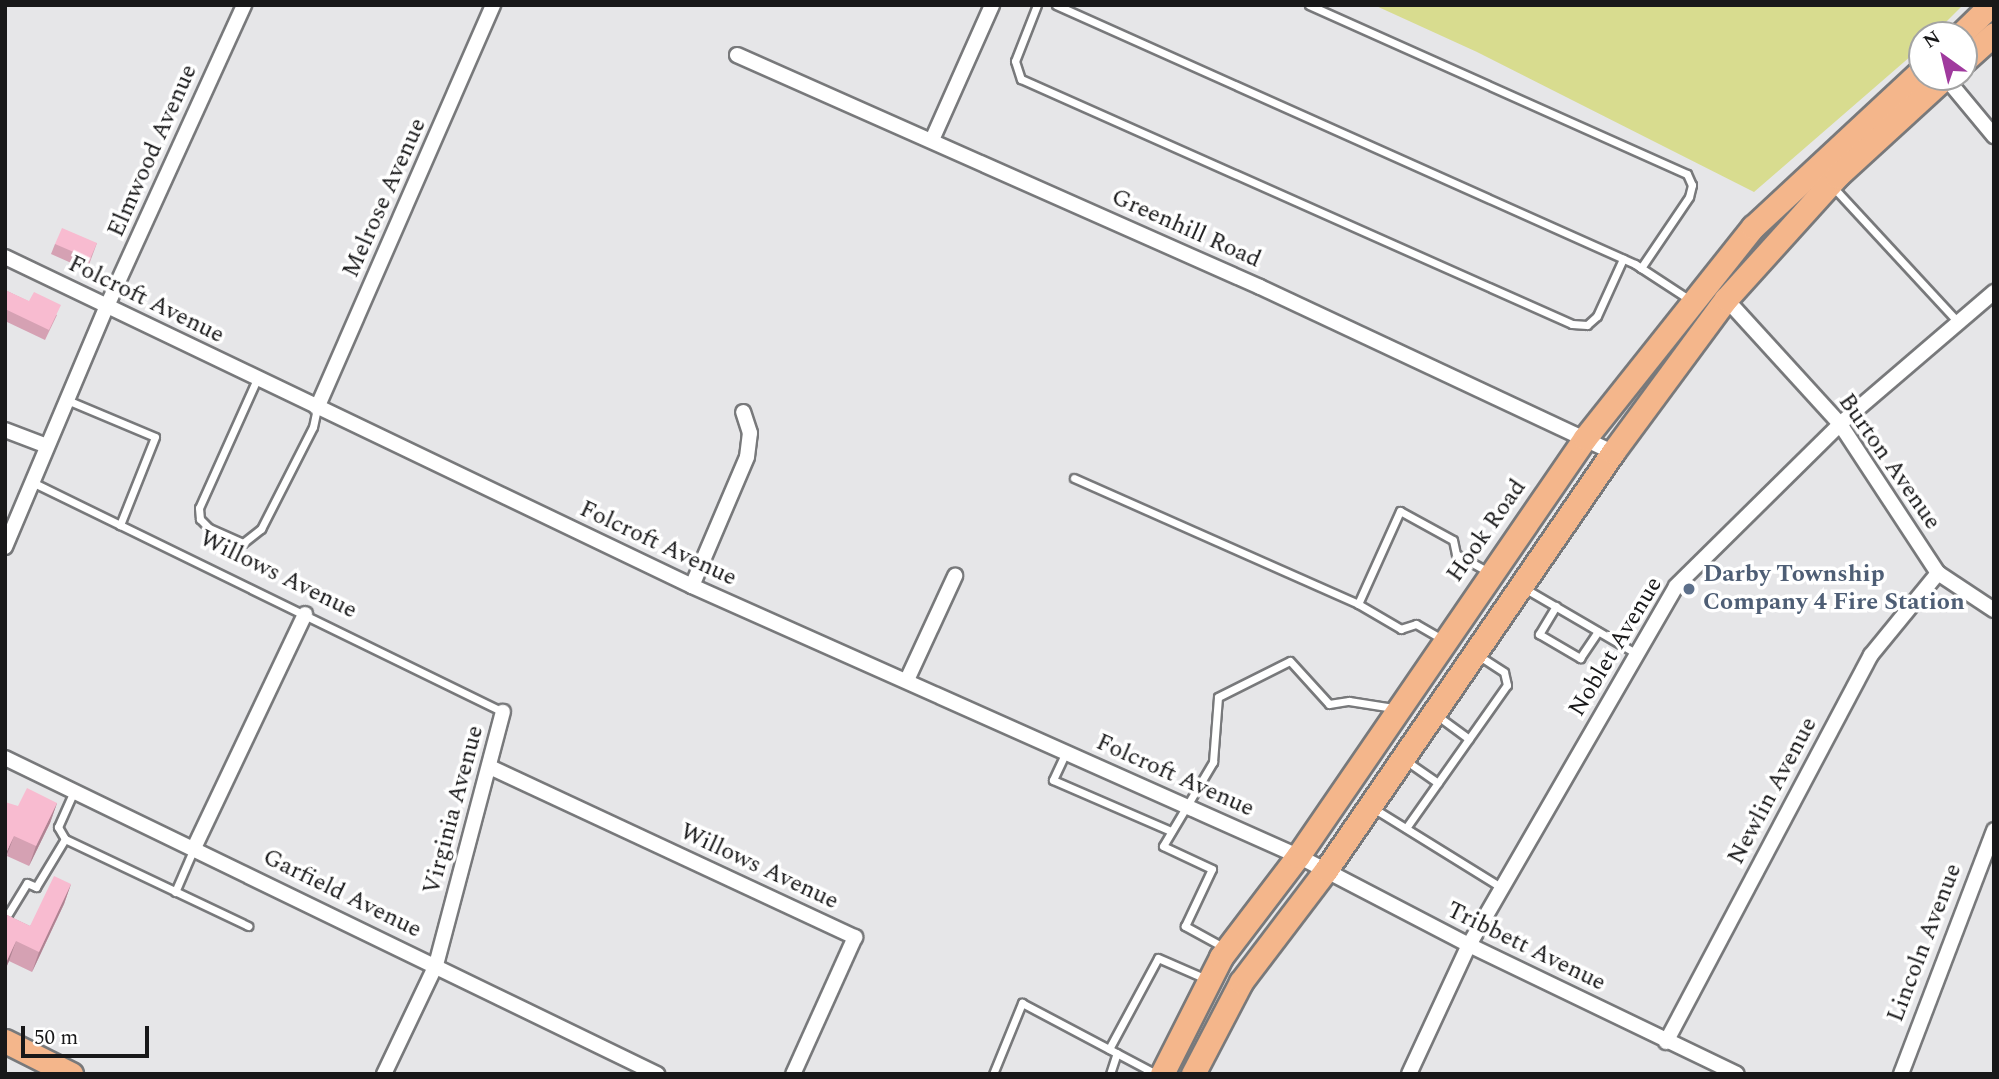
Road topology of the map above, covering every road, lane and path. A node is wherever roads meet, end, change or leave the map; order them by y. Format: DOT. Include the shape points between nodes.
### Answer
graph roads {
  1 [pos="244,5"];
  2 [pos="494,5"];
  3 [pos="992,5"];
  4 [pos="1037,5"];
  5 [pos="1056,5"];
  6 [pos="1309,5"];
  7 [pos="1991,5"];
  8 [pos="1974,21"];
  9 [pos="1994,34"];
  10 [pos="1978,48"];
  11 [pos="737,55"];
  12 [pos="1908,82"];
  13 [pos="1930,91"];
  14 [pos="1957,91"];
  15 [pos="1994,136"];
  16 [pos="932,140"];
  17 [pos="1830,183"];
  18 [pos="5,257"];
  19 [pos="1623,259"];
  20 [pos="1641,268"];
  21 [pos="1994,292"];
  22 [pos="1726,299"];
  23 [pos="1692,301"];
  24 [pos="107,306"];
  25 [pos="1959,323"];
  26 [pos="257,379"];
  27 [pos="66,400"];
  28 [pos="317,408"];
  29 [pos="743,412"];
  30 [pos="1840,424"];
  31 [pos="5,430"];
  32 [pos="1585,438"];
  33 [pos="47,446"];
  34 [pos="1614,452"];
  35 [pos="1074,478"];
  36 [pos="32,482"];
  37 [pos="120,525"];
  38 [pos="5,547"];
  39 [pos="1490,572"];
  40 [pos="1938,573"];
  41 [pos="954,576"];
  42 [pos="692,586"];
  43 [pos="1520,586"];
  44 [pos="1357,604"];
  45 [pos="1556,606"];
  46 [pos="1994,610"];
  47 [pos="305,614"];
  48 [pos="1598,631"];
  49 [pos="1443,640"];
  50 [pos="1473,653"];
  51 [pos="1637,654"];
  52 [pos="907,680"];
  53 [pos="1397,708"];
  54 [pos="503,712"];
  55 [pos="1432,712"];
  56 [pos="1469,738"];
  57 [pos="1066,752"];
  58 [pos="5,758"];
  59 [pos="1401,758"];
  60 [pos="490,767"];
  61 [pos="1438,783"];
  62 [pos="74,791"];
  63 [pos="1184,805"];
  64 [pos="1369,806"];
  65 [pos="1406,828"];
  66 [pos="1994,830"];
  67 [pos="1171,831"];
  68 [pos="65,839"];
  69 [pos="194,848"];
  70 [pos="1298,856"];
  71 [pos="1326,870"];
  72 [pos="1502,888"];
  73 [pos="175,892"];
  74 [pos="5,919"];
  75 [pos="248,926"];
  76 [pos="1469,946"];
  77 [pos="1227,948"];
  78 [pos="436,965"];
  79 [pos="1208,980"];
  80 [pos="5,1041"];
  81 [pos="1667,1042"];
  82 [pos="1109,1049"];
  83 [pos="1117,1053"];
  84 [pos="71,1074"];
  85 [pos="384,1074"];
  86 [pos="657,1074"];
  87 [pos="793,1074"];
  88 [pos="993,1074"];
  89 [pos="1110,1074"];
  90 [pos="1156,1074"];
  91 [pos="1162,1074"];
  92 [pos="1193,1074"];
  93 [pos="1409,1074"];
  94 [pos="1737,1074"];
  95 [pos="1901,1074"];
  1 -- 24 [label="street, Elmwood Avenue"];
  2 -- 28 [label="street, Melrose Avenue"];
  3 -- 16 [label="street"];
  4 -- 19 [label="lane" via="1015,61 1014,71 1021,79 1572,324 1587,325 1597,316"];
  5 -- 19 [label="lane"];
  6 -- 20 [label="lane" via="1687,174 1692,185 1689,197"];
  7 -- 8 [label="main road"];
  9 -- 10 [label="main road"];
  11 -- 16 [label="street, Greenhill Road"];
  12 -- 23 [label="main road, Hook Road" via="1796,182"];
  13 -- 17 [label="main road"];
  14 -- 15 [label="street"];
  16 -- 32 [label="street, Greenhill Road"];
  17 -- 22 [label="main road"];
  17 -- 25 [label="lane"];
  18 -- 24 [label="street, Folcroft Avenue"];
  19 -- 20 [label="lane"];
  20 -- 23 [label="lane"];
  21 -- 25 [label="street, Noblet Avenue"];
  22 -- 30 [label="street, Burton Avenue"];
  22 -- 34 [label="main road"];
  23 -- 32 [label="main road, Hook Road"];
  24 -- 26 [label="street, Folcroft Avenue"];
  24 -- 27 [label="street, Elmwood Avenue"];
  25 -- 30 [label="street, Noblet Avenue"];
  26 -- 28 [label="street, Folcroft Avenue"];
  26 -- 28 [label="lane" via="200,508 200,519 209,528 243,543 261,528 313,427"];
  27 -- 33 [label="street, Elmwood Avenue"];
  27 -- 37 [label="lane" via="155,437"];
  28 -- 42 [label="street, Folcroft Avenue"];
  29 -- 42 [label="street" via="750,433 749,450"];
  30 -- 40 [label="street, Burton Avenue"];
  30 -- 51 [label="street, Noblet Avenue" via="1676,586"];
  31 -- 33 [label="street"];
  32 -- 34 [label="street, Greenhill Road"];
  32 -- 39 [label="main road, Hook Road"];
  33 -- 36 [label="street, Elmwood Avenue"];
  34 -- 43 [label="main road"];
  35 -- 44 [label="lane"];
  36 -- 37 [label="lane, Willows Avenue"];
  36 -- 38 [label="street, Elmwood Avenue"];
  37 -- 47 [label="lane, Willows Avenue"];
  39 -- 44 [label="lane" via="1456,554 1453,540 1400,511"];
  39 -- 49 [label="main road, Hook Road"];
  40 -- 46 [label="street, Burton Avenue"];
  40 -- 81 [label="street, Newlin Avenue" via="1871,655"];
  41 -- 52 [label="street"];
  42 -- 52 [label="street, Folcroft Avenue"];
  43 -- 45 [label="lane"];
  43 -- 50 [label="main road"];
  44 -- 49 [label="lane" via="1401,629 1416,624"];
  45 -- 48 [label="lane"];
  45 -- 48 [label="lane" via="1539,634 1580,658"];
  47 -- 54 [label="lane, Willows Avenue"];
  47 -- 69 [label="street"];
  48 -- 51 [label="lane"];
  49 -- 53 [label="main road, Hook Road"];
  50 -- 55 [label="main road"];
  50 -- 56 [label="lane" via="1504,672 1507,679"];
  51 -- 72 [label="street, Noblet Avenue"];
  52 -- 57 [label="street, Folcroft Avenue"];
  53 -- 63 [label="lane" via="1349,701 1329,704 1290,660 1218,697 1213,762"];
  53 -- 70 [label="main road, Hook Road"];
  54 -- 60 [label="street, Virginia Avenue"];
  55 -- 56 [label="lane"];
  55 -- 59 [label="main road"];
  56 -- 61 [label="lane"];
  57 -- 63 [label="street, Folcroft Avenue"];
  57 -- 67 [label="lane" via="1054,780"];
  58 -- 62 [label="street, Garfield Avenue"];
  59 -- 61 [label="lane"];
  59 -- 64 [label="main road"];
  60 -- 78 [label="street, Virginia Avenue"];
  60 -- 87 [label="street, Willows Avenue" via="855,937"];
  61 -- 65 [label="lane"];
  62 -- 68 [label="lane" via="58,827"];
  62 -- 69 [label="street, Garfield Avenue"];
  63 -- 67 [label="lane"];
  63 -- 70 [label="street, Folcroft Avenue"];
  64 -- 65 [label="lane"];
  64 -- 71 [label="main road"];
  65 -- 72 [label="lane"];
  66 -- 95 [label="street, Lincoln Avenue"];
  67 -- 77 [label="lane" via="1163,846 1212,869 1185,926"];
  68 -- 73 [label="lane"];
  68 -- 74 [label="lane" via="36,887 27,883"];
  69 -- 73 [label="lane"];
  69 -- 78 [label="street, Garfield Avenue"];
  70 -- 71 [label="street, Tribbett Avenue"];
  70 -- 77 [label="main road, Hook Road"];
  71 -- 76 [label="street, Tribbett Avenue"];
  71 -- 92 [label="main road" via="1241,982"];
  72 -- 76 [label="street, Noblet Avenue"];
  73 -- 75 [label="lane"];
  76 -- 81 [label="street, Tribbett Avenue"];
  76 -- 93 [label="street, Noblet Avenue"];
  77 -- 79 [label="main road, Hook Road"];
  78 -- 85 [label="street, Virginia Avenue"];
  78 -- 86 [label="street, Garfield Avenue"];
  79 -- 82 [label="lane" via="1158,958"];
  79 -- 91 [label="main road, Hook Road"];
  80 -- 84 [label="main road"];
  81 -- 94 [label="street, Tribbett Avenue"];
  82 -- 83 [label="lane"];
  82 -- 88 [label="lane" via="1022,1003"];
  83 -- 89 [label="lane"];
  83 -- 90 [label="lane"];
}
